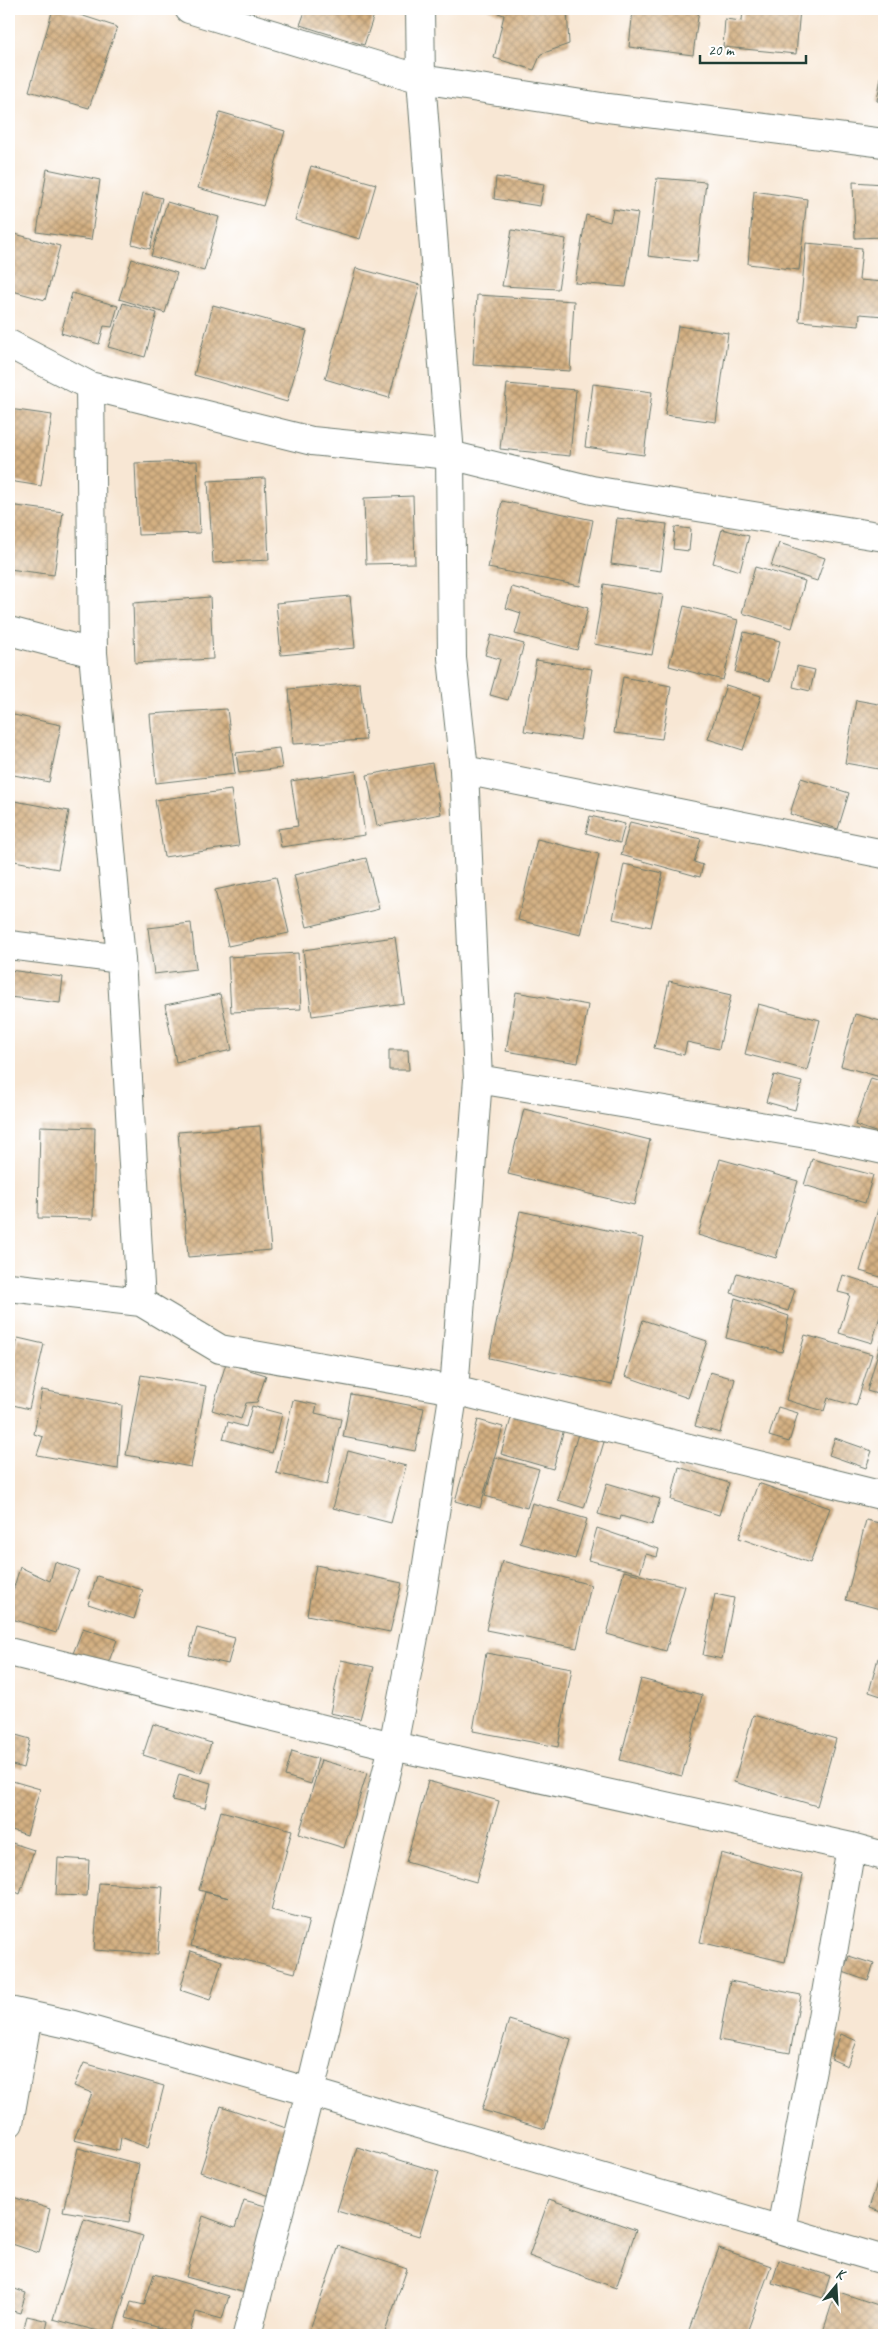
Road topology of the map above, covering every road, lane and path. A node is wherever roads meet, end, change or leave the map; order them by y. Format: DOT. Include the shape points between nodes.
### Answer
graph roads {
  1 [pos="189,9"];
  2 [pos="420,9"];
  3 [pos="421,78"];
  4 [pos="884,143"];
  5 [pos="9,344"];
  6 [pos="90,386"];
  7 [pos="450,455"];
  8 [pos="884,537"];
  9 [pos="9,631"];
  10 [pos="93,653"];
  11 [pos="464,770"];
  12 [pos="884,854"];
  13 [pos="9,945"];
  14 [pos="121,959"];
  15 [pos="478,1079"];
  16 [pos="884,1150"];
  17 [pos="9,1287"];
  18 [pos="141,1302"];
  19 [pos="454,1390"];
  20 [pos="884,1496"];
  21 [pos="9,1652"];
  22 [pos="393,1746"];
  23 [pos="851,1847"];
  24 [pos="884,1856"];
  25 [pos="19,2013"];
  26 [pos="310,2092"];
  27 [pos="9,2123"];
  28 [pos="781,2229"];
  29 [pos="884,2260"];
  30 [pos="247,2335"];
  1 -- 3 [label="street"];
  2 -- 3 [label="street"];
  3 -- 4 [label="street" via="608,108"];
  3 -- 7 [label="street"];
  5 -- 6 [label="street"];
  6 -- 7 [label="street" via="312,441"];
  6 -- 10 [label="street"];
  7 -- 8 [label="street" via="592,490"];
  7 -- 11 [label="street" via="452,658"];
  9 -- 10 [label="street"];
  10 -- 14 [label="street"];
  11 -- 12 [label="street"];
  11 -- 15 [label="street"];
  13 -- 14 [label="street"];
  14 -- 18 [label="street"];
  15 -- 16 [label="street" via="819,1136"];
  15 -- 19 [label="street"];
  17 -- 18 [label="street"];
  18 -- 19 [label="street" via="220,1349"];
  19 -- 20 [label="street"];
  19 -- 22 [label="street" via="423,1590"];
  21 -- 22 [label="street"];
  22 -- 23 [label="street"];
  22 -- 26 [label="street"];
  23 -- 24 [label="street"];
  23 -- 28 [label="street"];
  25 -- 26 [label="street" via="73,2025"];
  25 -- 27 [label="street"];
  26 -- 28 [label="street"];
  26 -- 30 [label="street"];
  28 -- 29 [label="street"];
}
